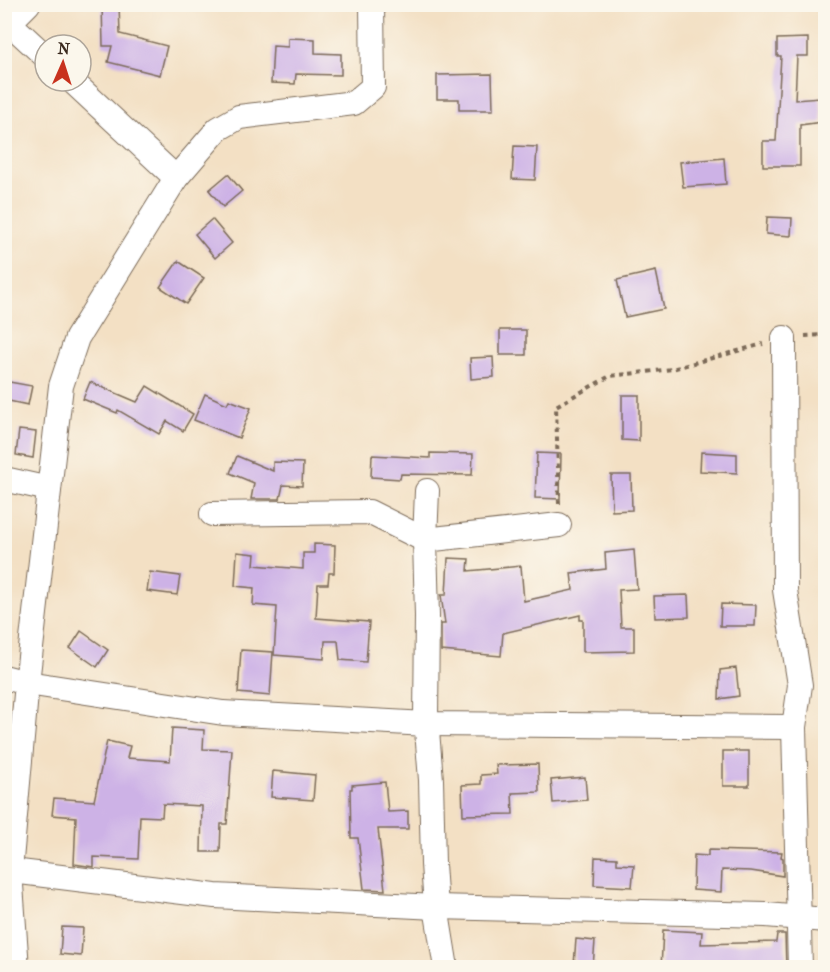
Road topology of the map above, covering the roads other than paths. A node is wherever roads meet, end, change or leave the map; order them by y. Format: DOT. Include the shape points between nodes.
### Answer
graph roads {
  1 [pos="28,4"];
  2 [pos="372,4"];
  3 [pos="7,21"];
  4 [pos="33,45"];
  5 [pos="85,93"];
  6 [pos="176,178"];
  7 [pos="784,338"];
  8 [pos="4,479"];
  9 [pos="49,489"];
  10 [pos="427,491"];
  11 [pos="212,514"];
  12 [pos="559,525"];
  13 [pos="425,540"];
  14 [pos="16,680"];
  15 [pos="427,724"];
  16 [pos="794,727"];
  17 [pos="7,870"];
  18 [pos="436,907"];
  19 [pos="798,918"];
  20 [pos="825,920"];
  21 [pos="17,968"];
  22 [pos="446,968"];
  23 [pos="800,968"];
  1 -- 3 [label="street"];
  2 -- 6 [label="street" via="373,87 354,104 239,117 218,129"];
  3 -- 4 [label="street"];
  5 -- 6 [label="street"];
  6 -- 9 [label="street" via="77,338 61,386"];
  7 -- 16 [label="street" via="785,590 800,685"];
  8 -- 9 [label="street"];
  9 -- 14 [label="street"];
  10 -- 13 [label="street"];
  11 -- 13 [label="street" via="369,512"];
  12 -- 13 [label="street"];
  13 -- 15 [label="street"];
  14 -- 15 [label="street" via="224,713"];
  14 -- 17 [label="street"];
  15 -- 16 [label="street"];
  15 -- 18 [label="street"];
  16 -- 19 [label="street"];
  17 -- 18 [label="street" via="215,896"];
  17 -- 21 [label="street"];
  18 -- 19 [label="street"];
  18 -- 22 [label="street"];
  19 -- 20 [label="street"];
  19 -- 23 [label="street"];
}
